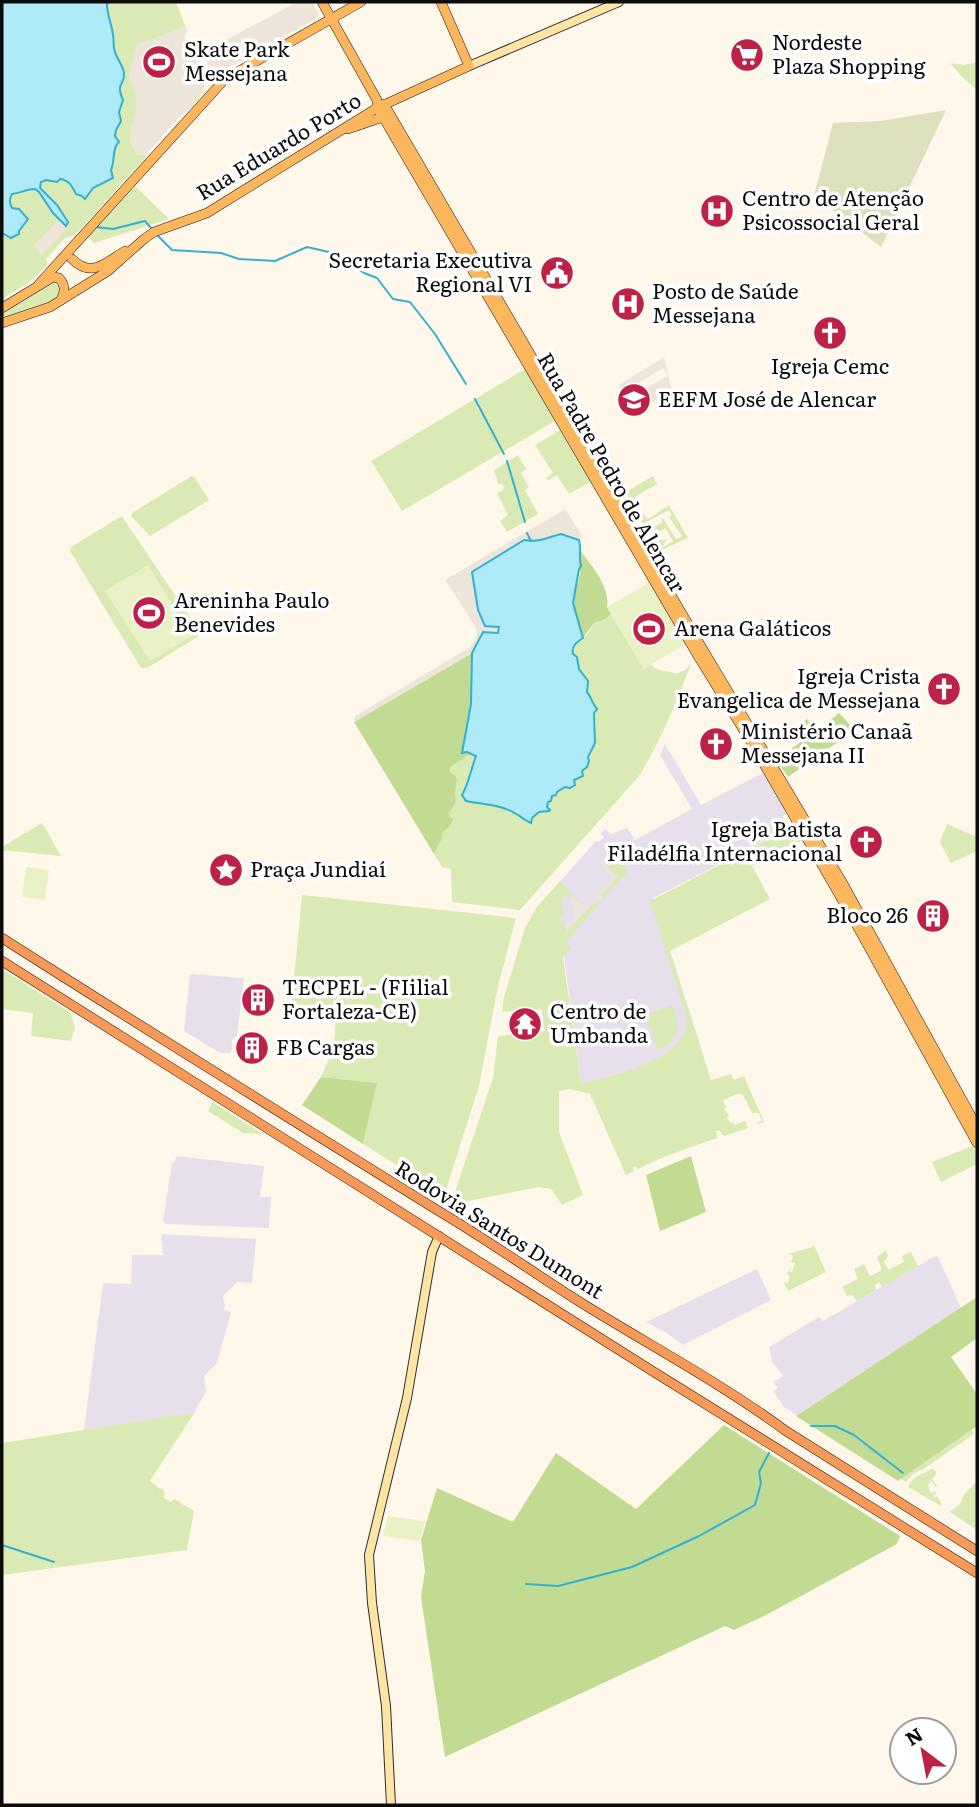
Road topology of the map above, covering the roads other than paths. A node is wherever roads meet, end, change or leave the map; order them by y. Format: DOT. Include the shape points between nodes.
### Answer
graph roads {
  1 [pos="322,2"];
  2 [pos="361,2"];
  3 [pos="441,2"];
  4 [pos="619,2"];
  5 [pos="331,19"];
  6 [pos="469,66"];
  7 [pos="381,106"];
  8 [pos="383,117"];
  9 [pos="339,131"];
  10 [pos="408,152"];
  11 [pos="144,240"];
  12 [pos="72,259"];
  13 [pos="39,284"];
  14 [pos="61,300"];
  15 [pos="2,308"];
  16 [pos="2,323"];
  17 [pos="2,938"];
  18 [pos="2,961"];
  19 [pos="914,1021"];
  20 [pos="977,1127"];
  21 [pos="977,1143"];
  22 [pos="439,1236"];
  23 [pos="977,1551"];
  24 [pos="977,1573"];
  25 [pos="391,1805"];
  1 -- 5 [label="main road, Rua Padre Pedro de Alencar"];
  2 -- 5 [label="main road"];
  3 -- 6 [label="main road"];
  4 -- 6 [label="main road"];
  5 -- 7 [label="main road, Rua Padre Pedro de Alencar"];
  5 -- 13 [label="main road" via="225,79"];
  6 -- 7 [label="main road, Rua Eduardo Porto"];
  7 -- 8 [label="main road, Rua Padre Pedro de Alencar"];
  7 -- 9 [label="main road, Rua Eduardo Porto"];
  7 -- 10 [label="main road, Rua Padre Pedro de Alencar"];
  8 -- 9 [label="main road"];
  8 -- 10 [label="main road, Rua Padre Pedro de Alencar"];
  9 -- 11 [label="main road, Rua Eduardo Porto" via="207,213"];
  10 -- 19 [label="main road, Rua Padre Pedro de Alencar" via="795,810 842,882"];
  11 -- 12 [label="main road" via="97,268 86,269"];
  11 -- 14 [label="main road, Rua Eduardo Porto" via="108,271"];
  13 -- 14 [label="main road" via="59,278 65,290"];
  13 -- 15 [label="main road"];
  14 -- 16 [label="main road, Rua Eduardo Porto"];
  17 -- 23 [label="highway, Rodovia Santos Dumont"];
  18 -- 22 [label="highway, Rodovia Santos Dumont"];
  19 -- 20 [label="main road, Rua Padre Pedro de Alencar"];
  19 -- 21 [label="main road, Rua Padre Pedro de Alencar"];
  22 -- 24 [label="highway, Rodovia Santos Dumont"];
  22 -- 25 [label="main road" via="369,1555 386,1706"];
}
